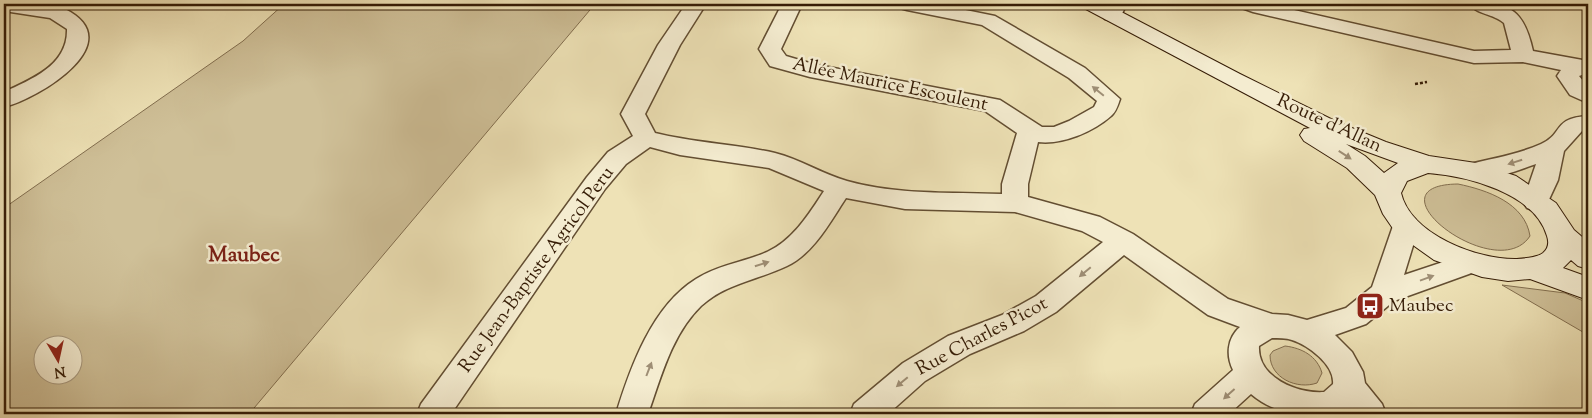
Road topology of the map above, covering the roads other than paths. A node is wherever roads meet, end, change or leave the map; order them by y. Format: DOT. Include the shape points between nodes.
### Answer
graph roads {
  1 [pos="696,4"];
  2 [pos="792,4"];
  3 [pos="907,4"];
  4 [pos="1091,4"];
  5 [pos="1249,4"];
  6 [pos="1479,4"];
  7 [pos="4,5"];
  8 [pos="1114,10"];
  9 [pos="1528,57"];
  10 [pos="1580,79"];
  11 [pos="1232,80"];
  12 [pos="4,100"];
  13 [pos="1582,123"];
  14 [pos="1029,131"];
  15 [pos="646,138"];
  16 [pos="1552,150"];
  17 [pos="1428,164"];
  18 [pos="1476,171"];
  19 [pos="840,188"];
  20 [pos="1388,192"];
  21 [pos="1536,202"];
  22 [pos="1015,203"];
  23 [pos="1406,226"];
  24 [pos="1563,237"];
  25 [pos="1123,241"];
  26 [pos="1588,258"];
  27 [pos="1470,263"];
  28 [pos="1536,270"];
  29 [pos="1588,289"];
  30 [pos="1384,294"];
  31 [pos="1218,307"];
  32 [pos="1356,316"];
  33 [pos="1271,326"];
  34 [pos="1306,333"];
  35 [pos="1244,341"];
  36 [pos="1251,374"];
  37 [pos="1345,392"];
  38 [pos="1280,407"];
  39 [pos="433,414"];
  40 [pos="632,414"];
  41 [pos="866,414"];
  42 [pos="1207,414"];
  43 [pos="1370,414"];
  1 -- 15 [label="street" via="669,45 633,114"];
  2 -- 14 [label="street, Allée Maurice Escoulent" via="770,49 778,61 992,105"];
  14 -- 3 [label="street, one-way" via="1050,135 1069,130 1104,111 1109,99 1077,73 988,20"];
  4 -- 8 [label="street, Route d'Allan"];
  5 -- 9 [label="street" via="1474,57"];
  6 -- 9 [label="street" via="1506,12 1514,20"];
  7 -- 12 [label="street" via="57,13 77,27 80,40 74,54 61,67 37,84"];
  8 -- 11 [label="street, Route d'Allan"];
  9 -- 10 [label="street"];
  10 -- 13 [label="street" via="1577,106 1572,114"];
  11 -- 17 [label="street, Route d'Allan" via="1377,148"];
  11 -- 20 [label="street, Route d'Allan, one-way" via="1256,100 1356,162"];
  13 -- 16 [label="street"];
  14 -- 22 [label="street" via="1015,184"];
  15 -- 19 [label="street" via="680,147 774,161"];
  15 -- 39 [label="street, Rue Jean-Baptiste Agricol Peru" via="617,158 596,183"];
  16 -- 18 [label="street, one-way" via="1512,164"];
  16 -- 21 [label="street"];
  17 -- 18 [label="street"];
  17 -- 20 [label="street" via="1403,170 1389,183"];
  18 -- 21 [label="street" via="1508,184"];
  19 -- 22 [label="street" via="905,200"];
  40 -- 19 [label="street, one-way" via="662,334 688,302 704,288 728,275 779,258 805,237"];
  20 -- 23 [label="street" via="1390,202"];
  21 -- 24 [label="street" via="1554,219"];
  22 -- 25 [label="street" via="1091,224"];
  23 -- 27 [label="street" via="1434,246"];
  23 -- 30 [label="street"];
  24 -- 26 [label="street"];
  24 -- 28 [label="street" via="1562,254 1556,261"];
  25 -- 31 [label="street"];
  25 -- 41 [label="street, Rue Charles Picot, one-way" via="1046,304 1013,324 959,345 914,372"];
  27 -- 28 [label="street" via="1506,271"];
  30 -- 27 [label="street, one-way"];
  28 -- 29 [label="street"];
  30 -- 32 [label="street"];
  31 -- 33 [label="street"];
  31 -- 35 [label="street"];
  32 -- 34 [label="street"];
  32 -- 37 [label="street"];
  33 -- 34 [label="street" via="1294,328"];
  33 -- 35 [label="street" via="1252,332"];
  34 -- 37 [label="street" via="1334,351"];
  35 -- 36 [label="street" via="1244,361"];
  36 -- 38 [label="street"];
  36 -- 42 [label="street, one-way"];
  37 -- 38 [label="street" via="1320,407"];
  37 -- 43 [label="street"];
}
